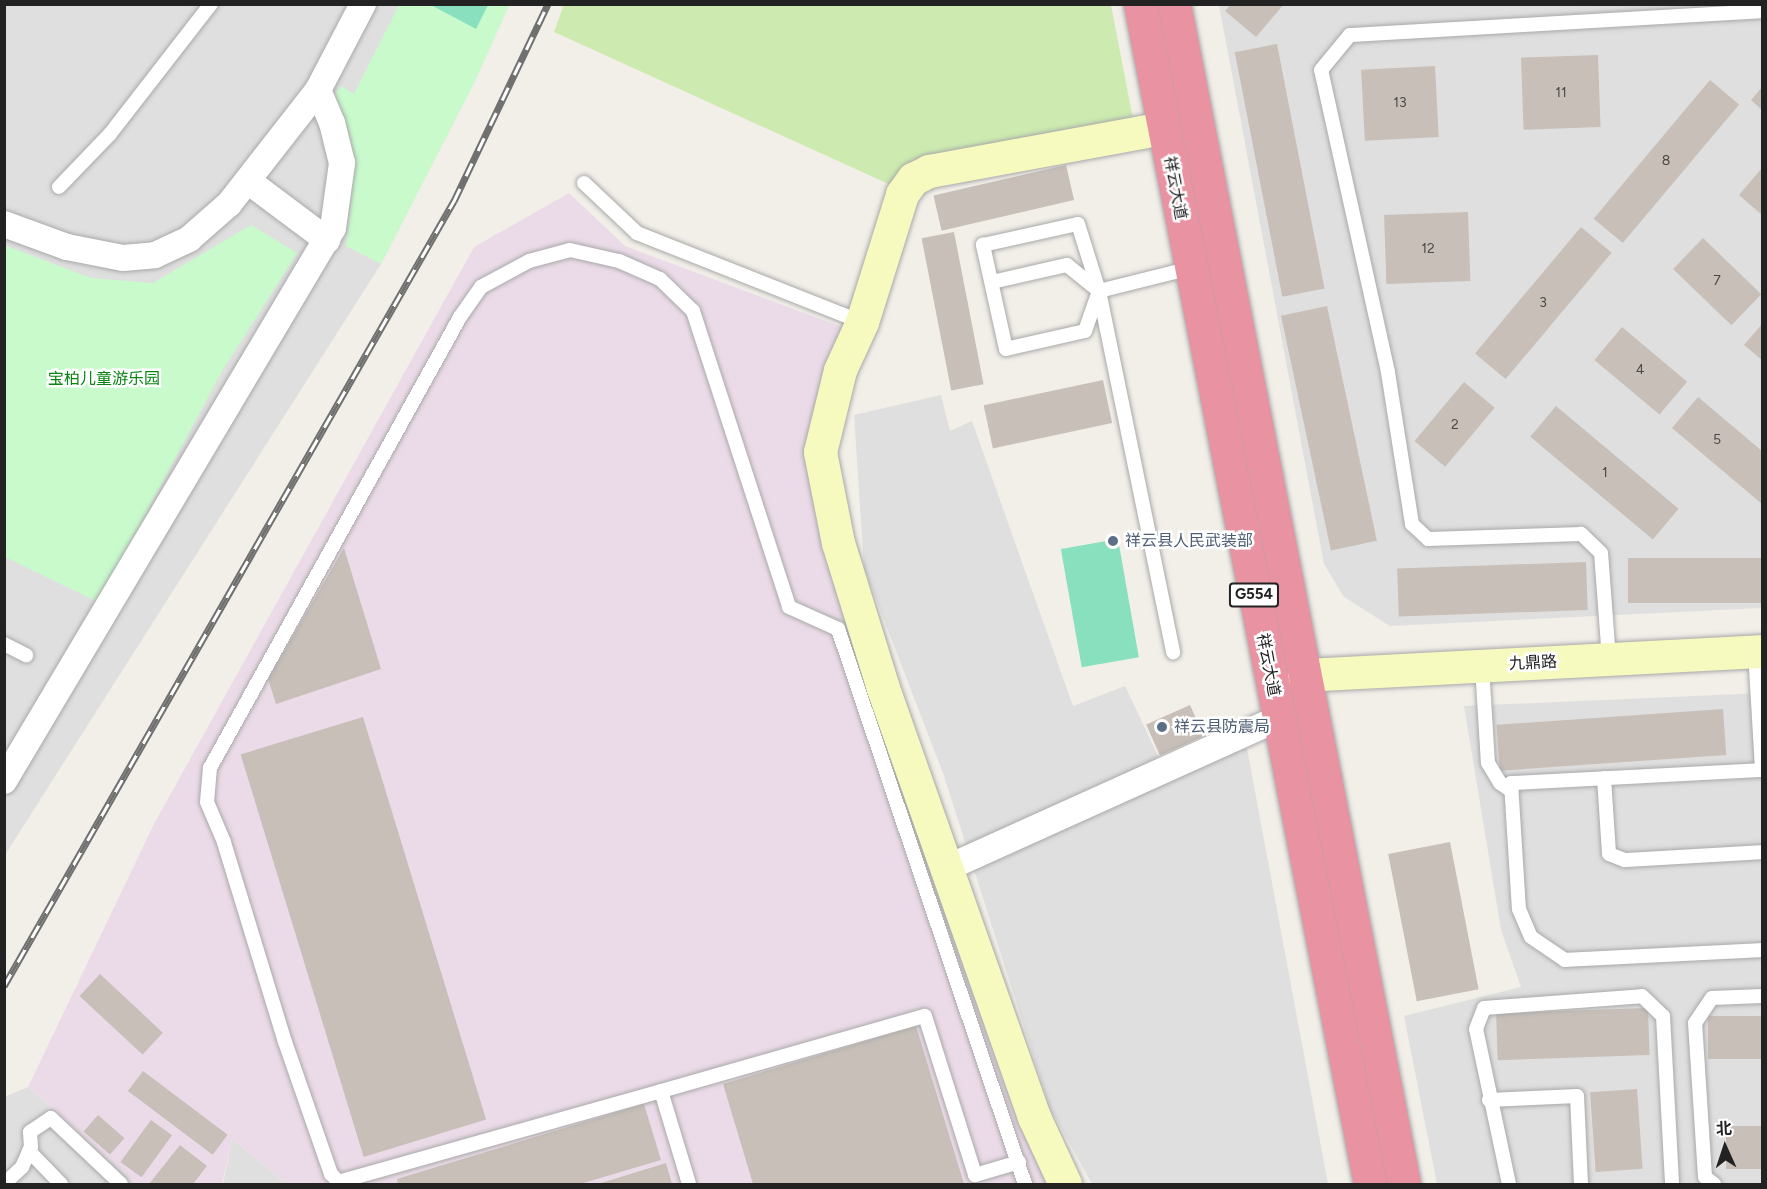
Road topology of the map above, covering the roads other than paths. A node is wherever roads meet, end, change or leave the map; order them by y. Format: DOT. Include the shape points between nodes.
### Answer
graph roads {
  1 [pos="211,4"];
  2 [pos="363,4"];
  3 [pos="1140,4"];
  4 [pos="1174,4"];
  5 [pos="1762,11"];
  6 [pos="318,90"];
  7 [pos="1163,128"];
  8 [pos="248,181"];
  9 [pos="584,183"];
  10 [pos="59,187"];
  11 [pos="6,226"];
  12 [pos="327,240"];
  13 [pos="1191,268"];
  14 [pos="992,282"];
  15 [pos="1099,291"];
  16 [pos="862,322"];
  17 [pos="4,644"];
  18 [pos="1759,651"];
  19 [pos="1173,652"];
  20 [pos="26,655"];
  21 [pos="1609,659"];
  22 [pos="1482,666"];
  23 [pos="1304,675"];
  24 [pos="1271,679"];
  25 [pos="1279,718"];
  26 [pos="1762,770"];
  27 [pos="1604,778"];
  28 [pos="4,781"];
  29 [pos="1512,791"];
  30 [pos="1762,852"];
  31 [pos="947,868"];
  32 [pos="1762,950"];
  33 [pos="1762,996"];
  34 [pos="662,1091"];
  35 [pos="1489,1100"];
  36 [pos="29,1151"];
  37 [pos="1019,1162"];
  38 [pos="340,1183"];
  39 [pos="4,1184"];
  40 [pos="61,1185"];
  41 [pos="121,1185"];
  42 [pos="689,1185"];
  43 [pos="1025,1185"];
  44 [pos="1065,1185"];
  45 [pos="1370,1185"];
  46 [pos="1404,1185"];
  47 [pos="1509,1185"];
  48 [pos="1581,1185"];
  49 [pos="1672,1185"];
  50 [pos="1714,1185"];
  1 -- 10 [label="lane" via="110,134"];
  2 -- 6 [label="street"];
  3 -- 7 [label="highway, 祥云大道 / G554"];
  4 -- 23 [label="highway, 祥云大道 / G554"];
  5 -- 21 [label="lane" via="1350,35 1321,70 1388,372 1412,524 1428,539 1581,534 1602,553"];
  6 -- 8 [label="street"];
  6 -- 12 [label="street" via="342,163 339,208"];
  7 -- 13 [label="highway, 祥云大道 / G554"];
  7 -- 16 [label="street" via="916,176 902,194"];
  8 -- 11 [label="street" via="189,239 140,258 86,252"];
  8 -- 12 [label="street"];
  9 -- 16 [label="lane" via="637,233"];
  12 -- 28 [label="street"];
  13 -- 15 [label="lane"];
  13 -- 24 [label="highway, 祥云大道 / G554"];
  14 -- 15 [label="lane" via="1067,265"];
  14 -- 15 [label="lane" via="1006,349 1085,332"];
  14 -- 15 [label="lane" via="983,245 1078,224"];
  15 -- 19 [label="lane"];
  16 -- 31 [label="street" via="840,370 821,442 822,477 883,688"];
  17 -- 20 [label="lane"];
  18 -- 21 [label="street, 九鼎路"];
  18 -- 26 [label="lane"];
  21 -- 22 [label="street, 九鼎路"];
  22 -- 23 [label="street, 九鼎路"];
  22 -- 29 [label="lane" via="1488,763 1500,783"];
  23 -- 24 [label="highway"];
  23 -- 46 [label="highway, 祥云大道 / G554"];
  24 -- 25 [label="highway, 祥云大道 / G554"];
  25 -- 31 [label="street"];
  25 -- 45 [label="highway, 祥云大道 / G554"];
  26 -- 27 [label="lane"];
  27 -- 29 [label="lane" via="1511,783"];
  27 -- 30 [label="lane" via="1609,854 1625,860"];
  29 -- 32 [label="lane" via="1519,909 1531,937 1565,960"];
  31 -- 44 [label="street" via="1034,1117"];
  33 -- 50 [label="lane" via="1712,998 1695,1023 1705,1177"];
  34 -- 37 [label="lane" via="926,1016 975,1175"];
  34 -- 38 [label="lane"];
  34 -- 42 [label="lane"];
  35 -- 47 [label="lane"];
  35 -- 48 [label="lane" via="1577,1096"];
  35 -- 49 [label="lane" via="1476,1029 1484,1008 1642,996 1663,1016"];
  36 -- 39 [label="lane" via="22,1167"];
  36 -- 40 [label="lane"];
  36 -- 41 [label="lane" via="30,1132 51,1118"];
  37 -- 38 [label="lane" via="838,630 789,608 693,311 660,279 619,261 570,250 529,261 481,287 460,317 210,768 207,802 224,842 331,1174"];
  37 -- 43 [label="lane"];
}
